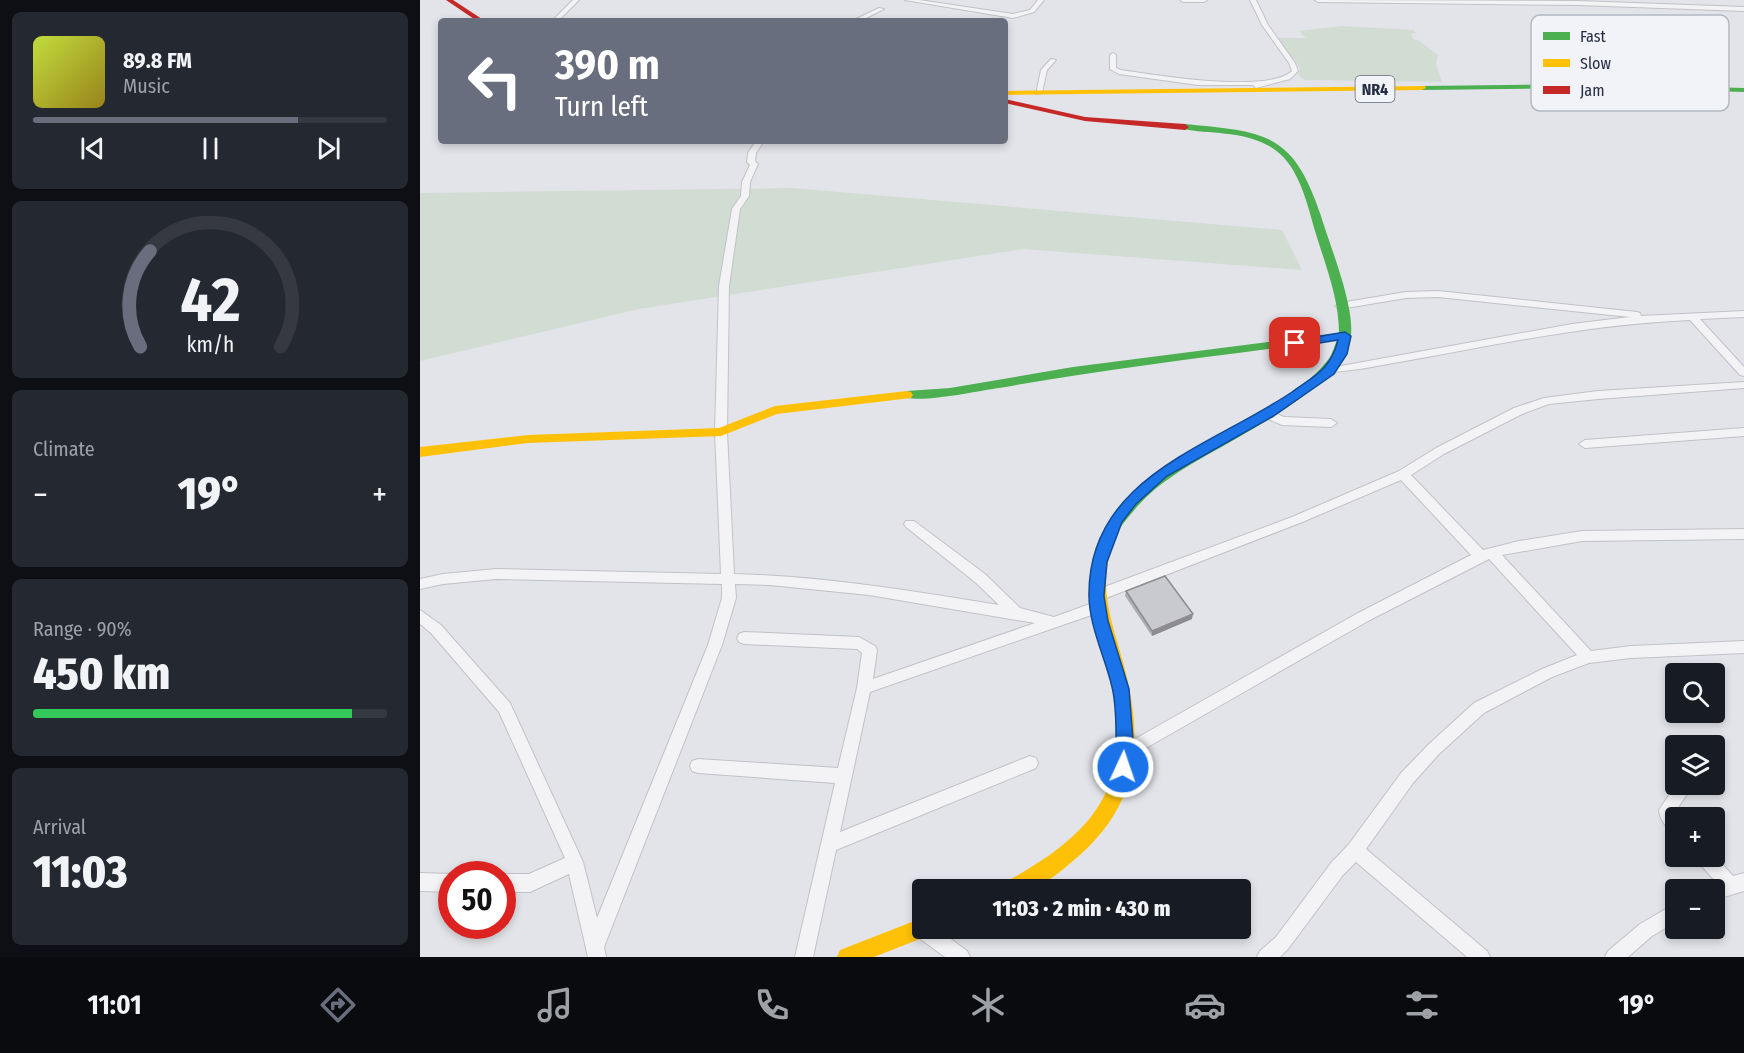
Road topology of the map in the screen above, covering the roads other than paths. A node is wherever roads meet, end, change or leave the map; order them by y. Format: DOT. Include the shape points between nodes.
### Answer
graph roads {
  1 [pos="576,0"];
  2 [pos="909,0"];
  3 [pos="1041,0"];
  4 [pos="1183,0"];
  5 [pos="1203,0"];
  6 [pos="1253,0"];
  7 [pos="1318,0"];
  8 [pos="1717,0"];
  9 [pos="1429,1"];
  10 [pos="456,4"];
  11 [pos="1607,4"];
  12 [pos="881,9"];
  13 [pos="1744,9"];
  14 [pos="477,18"];
  15 [pos="558,18"];
  16 [pos="862,18"];
  17 [pos="1113,55"];
  18 [pos="1053,60"];
  19 [pos="1256,86"];
  20 [pos="1531,86"];
  21 [pos="1729,90"];
  22 [pos="1744,90"];
  23 [pos="1008,93"];
  24 [pos="1038,93"];
  25 [pos="1008,102"];
  26 [pos="758,144"];
  27 [pos="1340,306"];
  28 [pos="1744,314"];
  29 [pos="1692,316"];
  30 [pos="1654,318"];
  31 [pos="1345,336"];
  32 [pos="1330,371"];
  33 [pos="1744,373"];
  34 [pos="1744,385"];
  35 [pos="1268,414"];
  36 [pos="1331,423"];
  37 [pos="721,432"];
  38 [pos="1744,432"];
  39 [pos="1585,444"];
  40 [pos="420,453"];
  41 [pos="1403,474"];
  42 [pos="910,525"];
  43 [pos="1744,534"];
  44 [pos="1486,555"];
  45 [pos="729,580"];
  46 [pos="420,584"];
  47 [pos="1097,601"];
  48 [pos="1016,613"];
  49 [pos="420,616"];
  50 [pos="1053,622"];
  51 [pos="744,638"];
  52 [pos="1744,647"];
  53 [pos="1588,657"];
  54 [pos="864,687"];
  55 [pos="1125,753"];
  56 [pos="1030,763"];
  57 [pos="698,766"];
  58 [pos="842,776"];
  59 [pos="828,845"];
  60 [pos="1355,850"];
  61 [pos="575,862"];
  62 [pos="1714,867"];
  63 [pos="1031,879"];
  64 [pos="420,882"];
  65 [pos="438,883"];
  66 [pos="516,883"];
  67 [pos="1730,886"];
  68 [pos="1665,919"];
  69 [pos="912,933"];
  70 [pos="936,939"];
  71 [pos="596,952"];
  72 [pos="804,957"];
  73 [pos="847,957"];
  74 [pos="961,957"];
  75 [pos="1266,957"];
  76 [pos="1481,957"];
  77 [pos="1614,957"];
  1 -- 15 [label="street"];
  2 -- 3 [label="street" via="1013,16 1032,11"];
  4 -- 5 [label="street"];
  6 -- 19 [label="street" via="1265,26 1295,67 1293,75"];
  7 -- 9 [label="street"];
  8 -- 11 [label="street"];
  9 -- 11 [label="street"];
  10 -- 14 [label="main road"];
  11 -- 13 [label="street"];
  12 -- 16 [label="street"];
  17 -- 19 [label="street" via="1113,69 1119,72"];
  18 -- 24 [label="street" via="1044,70"];
  19 -- 20 [label="main road, NR4"];
  19 -- 24 [label="main road, NR4"];
  21 -- 22 [label="main road, NR4"];
  23 -- 24 [label="main road, NR4"];
  25 -- 27 [label="main road" via="1085,118 1232,131 1281,148 1297,163 1306,183"];
  26 -- 37 [label="street" via="752,153 754,164 745,196 736,209 724,286"];
  27 -- 30 [label="street" via="1438,294"];
  27 -- 31 [label="main road"];
  28 -- 29 [label="street"];
  29 -- 30 [label="street"];
  29 -- 33 [label="street"];
  30 -- 32 [label="street" via="1572,327"];
  31 -- 32 [label="main road" via="1341,354"];
  31 -- 37 [label="main road" via="1080,370 950,393 776,410"];
  32 -- 35 [label="main road"];
  34 -- 41 [label="street" via="1548,402 1518,411"];
  35 -- 36 [label="street" via="1282,421"];
  35 -- 47 [label="main road" via="1162,473 1131,501 1115,519 1106,542"];
  37 -- 40 [label="main road" via="528,439"];
  37 -- 45 [label="street"];
  38 -- 39 [label="street"];
  41 -- 44 [label="street"];
  41 -- 47 [label="street"];
  42 -- 48 [label="street" via="980,578"];
  43 -- 44 [label="street" via="1582,537"];
  44 -- 53 [label="street"];
  44 -- 55 [label="street" via="1363,617"];
  45 -- 46 [label="street" via="496,574"];
  45 -- 48 [label="street" via="827,584"];
  45 -- 71 [label="street" via="726,610 715,645"];
  47 -- 50 [label="street"];
  47 -- 55 [label="main road" via="1121,689"];
  48 -- 50 [label="street"];
  49 -- 61 [label="street" via="505,708"];
  50 -- 54 [label="street"];
  51 -- 54 [label="street" via="859,643 870,650"];
  52 -- 53 [label="street"];
  53 -- 60 [label="street" via="1479,708 1407,778"];
  54 -- 58 [label="street"];
  55 -- 63 [label="main road" via="1120,780 1100,818 1070,852"];
  56 -- 59 [label="street"];
  57 -- 58 [label="street"];
  58 -- 59 [label="street"];
  59 -- 72 [label="street"];
  60 -- 75 [label="street" via="1282,943"];
  60 -- 76 [label="street"];
  61 -- 66 [label="street" via="530,883"];
  61 -- 71 [label="street"];
  62 -- 67 [label="street"];
  64 -- 65 [label="street"];
  68 -- 77 [label="street"];
  69 -- 73 [label="main road"];
  70 -- 74 [label="street"];
}
